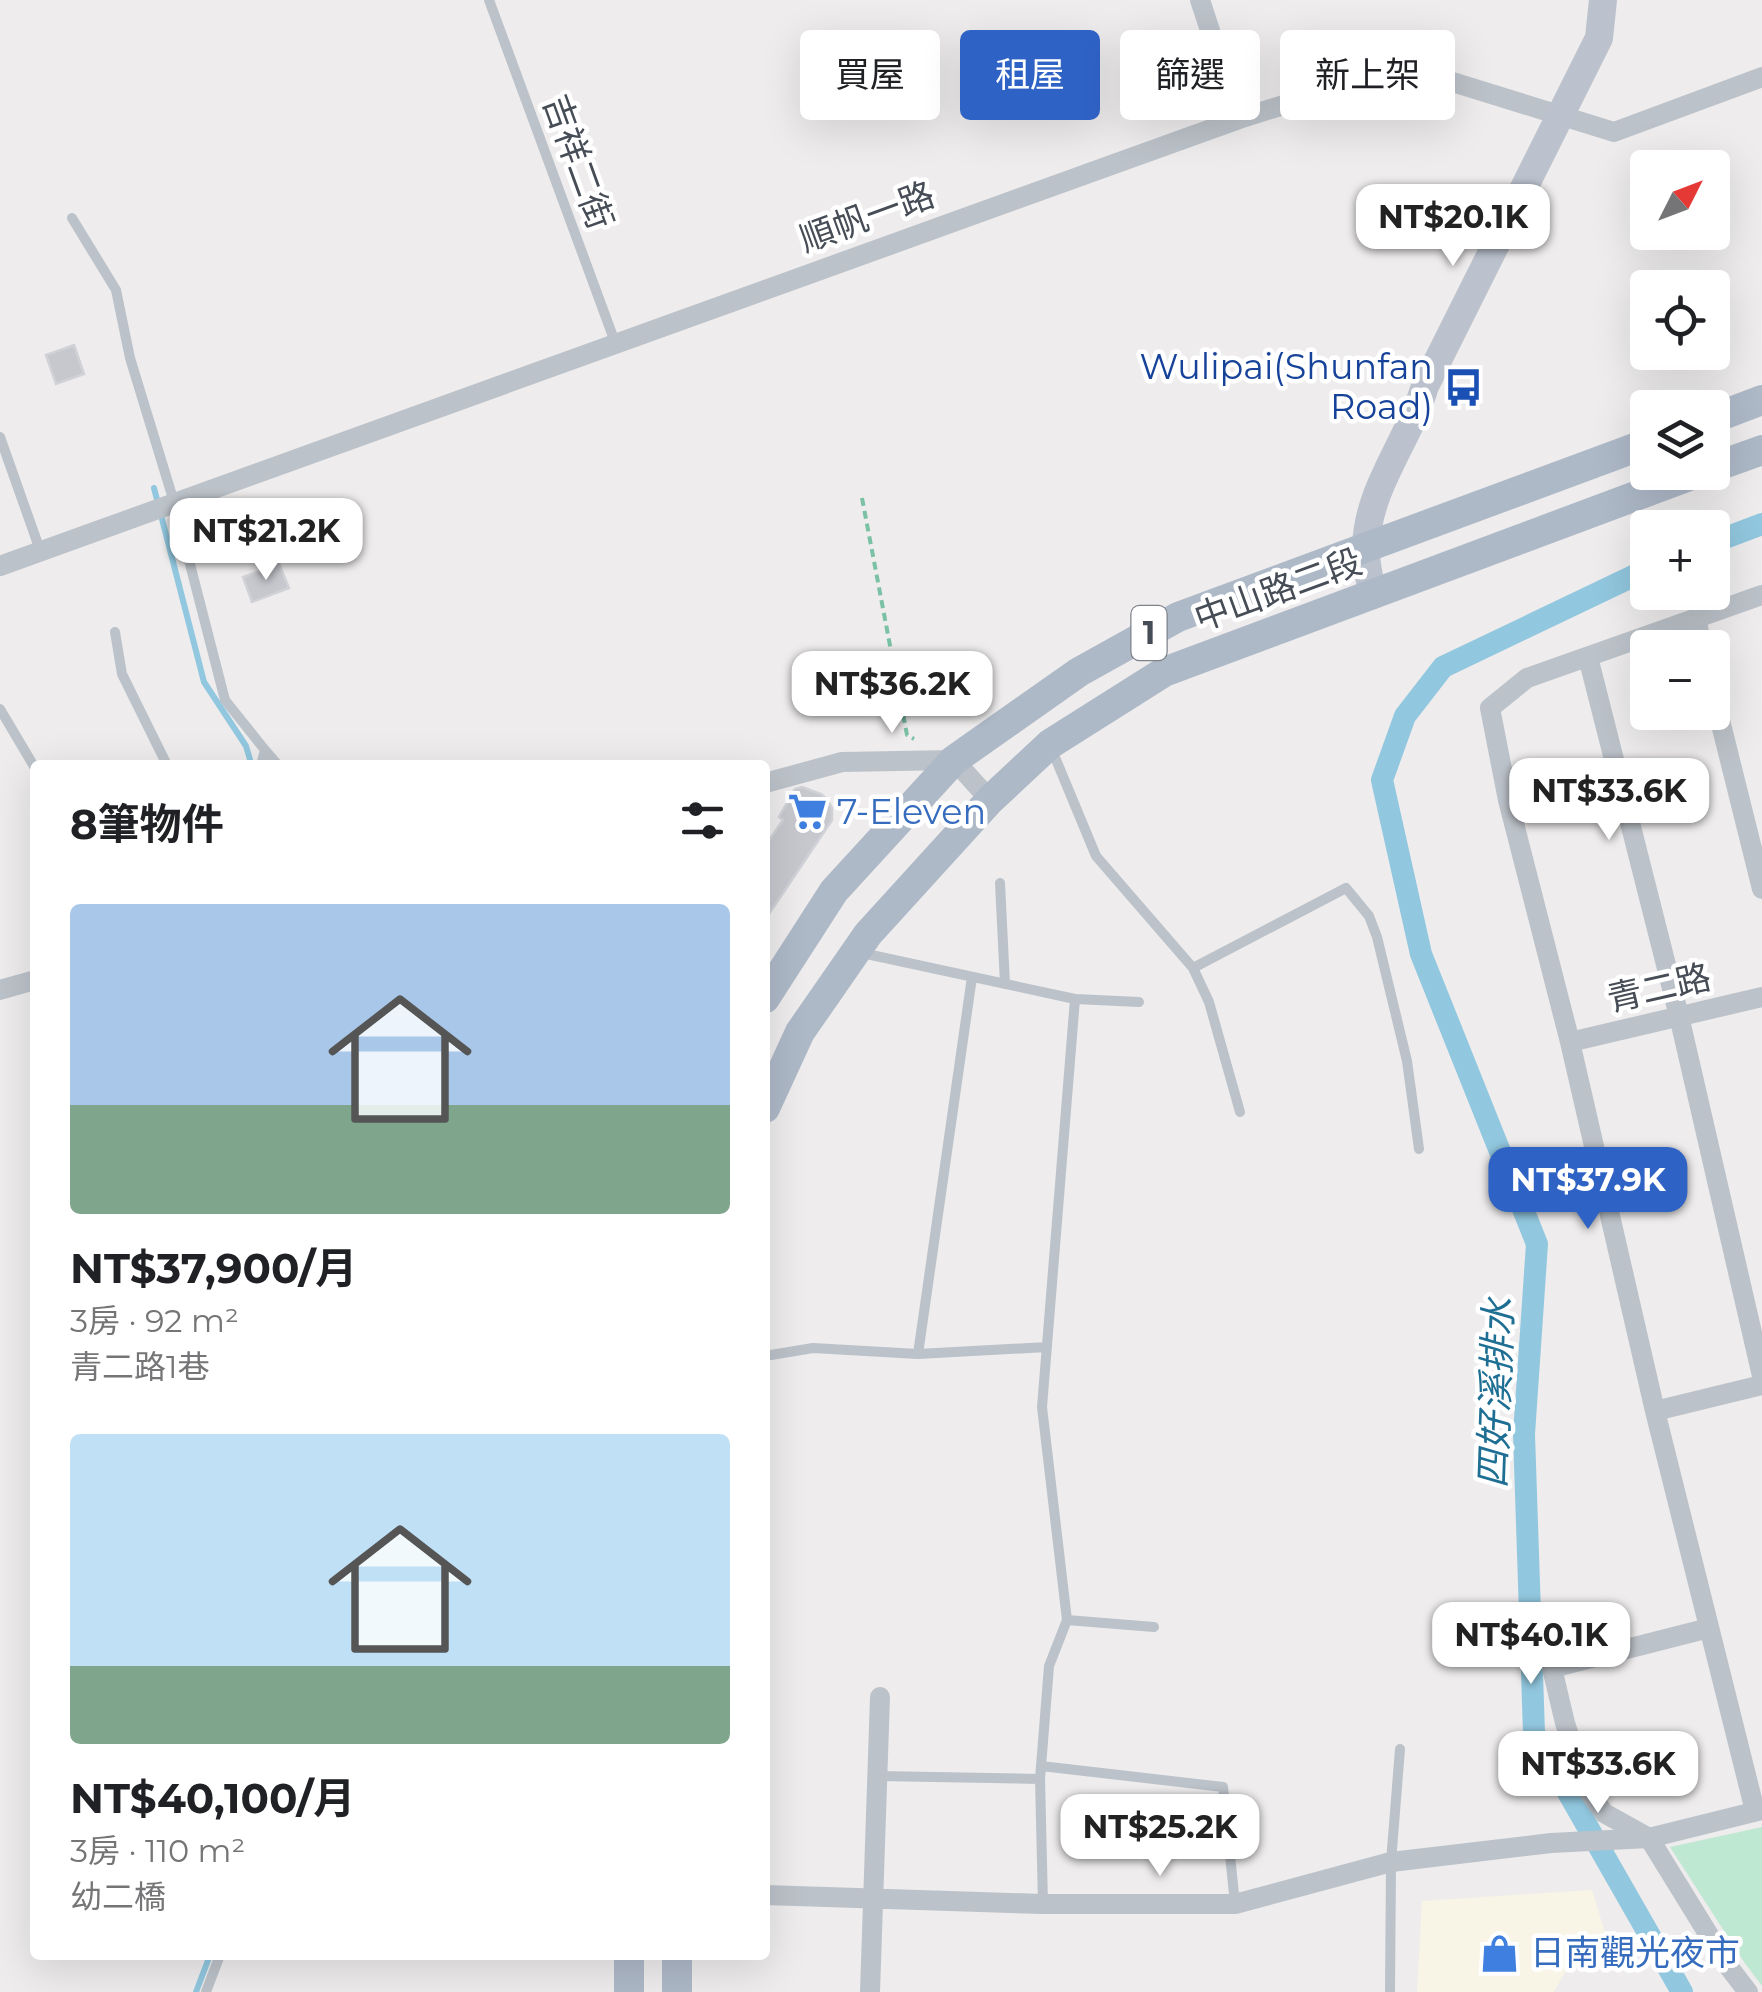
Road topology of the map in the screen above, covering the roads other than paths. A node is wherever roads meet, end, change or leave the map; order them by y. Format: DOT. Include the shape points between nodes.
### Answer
graph roads {
  1 [pos="489,0"];
  2 [pos="1200,0"];
  3 [pos="1603,0"];
  4 [pos="1210,30"];
  5 [pos="1762,76"];
  6 [pos="1260,112"];
  7 [pos="1562,118"];
  8 [pos="1236,120"];
  9 [pos="72,218"];
  10 [pos="615,342"];
  11 [pos="1762,400"];
  12 [pos="1730,412"];
  13 [pos="0,437"];
  14 [pos="1630,450"];
  15 [pos="1762,450"];
  16 [pos="1730,462"];
  17 [pos="1652,490"];
  18 [pos="174,502"];
  19 [pos="1366,548"];
  20 [pos="40,550"];
  21 [pos="0,566"];
  22 [pos="1372,595"];
  23 [pos="1762,595"];
  24 [pos="1696,620"];
  25 [pos="1698,630"];
  26 [pos="116,632"];
  27 [pos="1588,657"];
  28 [pos="0,709"];
  29 [pos="1722,730"];
  30 [pos="1050,744"];
  31 [pos="264,750"];
  32 [pos="30,760"];
  33 [pos="165,760"];
  34 [pos="262,760"];
  35 [pos="273,760"];
  36 [pos="954,760"];
  37 [pos="770,782"];
  38 [pos="990,800"];
  39 [pos="1000,883"];
  40 [pos="1762,889"];
  41 [pos="856,952"];
  42 [pos="1193,968"];
  43 [pos="972,977"];
  44 [pos="30,981"];
  45 [pos="1005,984"];
  46 [pos="0,990"];
  47 [pos="770,990"];
  48 [pos="1762,997"];
  49 [pos="1075,999"];
  50 [pos="1139,1002"];
  51 [pos="1679,1016"];
  52 [pos="1570,1042"];
  53 [pos="770,1097"];
  54 [pos="1240,1112"];
  55 [pos="1419,1149"];
  56 [pos="1047,1347"];
  57 [pos="918,1354"];
  58 [pos="770,1355"];
  59 [pos="1762,1376"];
  60 [pos="1762,1385"];
  61 [pos="1655,1411"];
  62 [pos="1067,1620"];
  63 [pos="1154,1627"];
  64 [pos="1709,1628"];
  65 [pos="880,1696"];
  66 [pos="1400,1749"];
  67 [pos="1042,1766"];
  68 [pos="877,1776"];
  69 [pos="1040,1779"];
  70 [pos="1759,1810"];
  71 [pos="1648,1838"];
  72 [pos="1392,1862"];
  73 [pos="770,1894"];
  74 [pos="872,1898"];
  75 [pos="1042,1904"];
  76 [pos="1235,1904"];
  77 [pos="218,1960"];
  78 [pos="629,1960"];
  79 [pos="677,1960"];
  80 [pos="206,1992"];
  81 [pos="629,1992"];
  82 [pos="677,1992"];
  83 [pos="870,1992"];
  84 [pos="1390,1992"];
  85 [pos="1748,1992"];
  1 -- 10 [label="lane, 吉祥二街"];
  2 -- 4 [label="street"];
  3 -- 7 [label="street" via="1600,38"];
  5 -- 7 [label="street, 順帆一路" via="1614,132"];
  6 -- 7 [label="street, 順帆一路" via="1404,67"];
  7 -- 19 [label="street" via="1375,495"];
  8 -- 10 [label="street, 順帆一路"];
  9 -- 18 [label="lane" via="116,290"];
  10 -- 18 [label="street, 順帆一路"];
  11 -- 12 [label="main road"];
  13 -- 20 [label="lane"];
  14 -- 19 [label="main road, 中山路二段 / 1"];
  15 -- 16 [label="main road"];
  17 -- 22 [label="main road, 中山路二段 / 1"];
  18 -- 20 [label="street, 順帆一路"];
  18 -- 31 [label="lane" via="225,700"];
  19 -- 22 [label="street"];
  19 -- 36 [label="main road, 中山路二段 / 1" via="1178,617 1079,672"];
  20 -- 21 [label="street, 順帆一路"];
  22 -- 30 [label="main road, 中山路二段 / 1" via="1164,672"];
  23 -- 24 [label="street"];
  24 -- 25 [label="street"];
  24 -- 27 [label="street"];
  26 -- 33 [label="lane" via="122,674"];
  27 -- 51 [label="street"];
  27 -- 52 [label="street" via="1526,678 1490,708"];
  28 -- 32 [label="lane"];
  29 -- 40 [label="street"];
  30 -- 38 [label="main road, 中山路二段 / 1"];
  30 -- 42 [label="lane" via="1096,856"];
  31 -- 34 [label="lane"];
  31 -- 35 [label="lane"];
  36 -- 37 [label="street" via="842,762"];
  36 -- 38 [label="street"];
  36 -- 47 [label="main road, 中山路二段 / 1" via="834,891"];
  38 -- 41 [label="main road, 中山路二段 / 1"];
  39 -- 45 [label="lane"];
  41 -- 43 [label="lane"];
  41 -- 53 [label="main road, 中山路二段 / 1" via="800,1032"];
  42 -- 54 [label="lane"];
  42 -- 55 [label="lane" via="1346,888 1376,937 1407,1061"];
  43 -- 45 [label="lane"];
  43 -- 57 [label="lane"];
  44 -- 46 [label="street"];
  45 -- 49 [label="lane"];
  48 -- 51 [label="street, 青二路"];
  49 -- 50 [label="lane"];
  49 -- 56 [label="lane"];
  51 -- 52 [label="street, 青二路"];
  51 -- 59 [label="street"];
  52 -- 61 [label="street"];
  56 -- 57 [label="lane"];
  56 -- 62 [label="lane" via="1042,1407"];
  57 -- 58 [label="lane" via="813,1348"];
  60 -- 61 [label="street"];
  61 -- 64 [label="street"];
  62 -- 63 [label="lane"];
  62 -- 67 [label="lane" via="1049,1666"];
  64 -- 70 [label="street"];
  64 -- 71 [label="street" via="1552,1668 1586,1788 1604,1813"];
  65 -- 68 [label="street"];
  66 -- 72 [label="lane"];
  67 -- 69 [label="lane"];
  67 -- 76 [label="lane" via="1222,1787"];
  68 -- 69 [label="lane"];
  68 -- 74 [label="street"];
  69 -- 75 [label="lane"];
  70 -- 71 [label="street"];
  71 -- 72 [label="street"];
  71 -- 85 [label="street"];
  72 -- 76 [label="street"];
  72 -- 84 [label="lane"];
  73 -- 74 [label="street"];
  74 -- 75 [label="street"];
  74 -- 83 [label="street"];
  75 -- 76 [label="street"];
  77 -- 80 [label="lane"];
  78 -- 81 [label="main road"];
  79 -- 82 [label="main road"];
}
